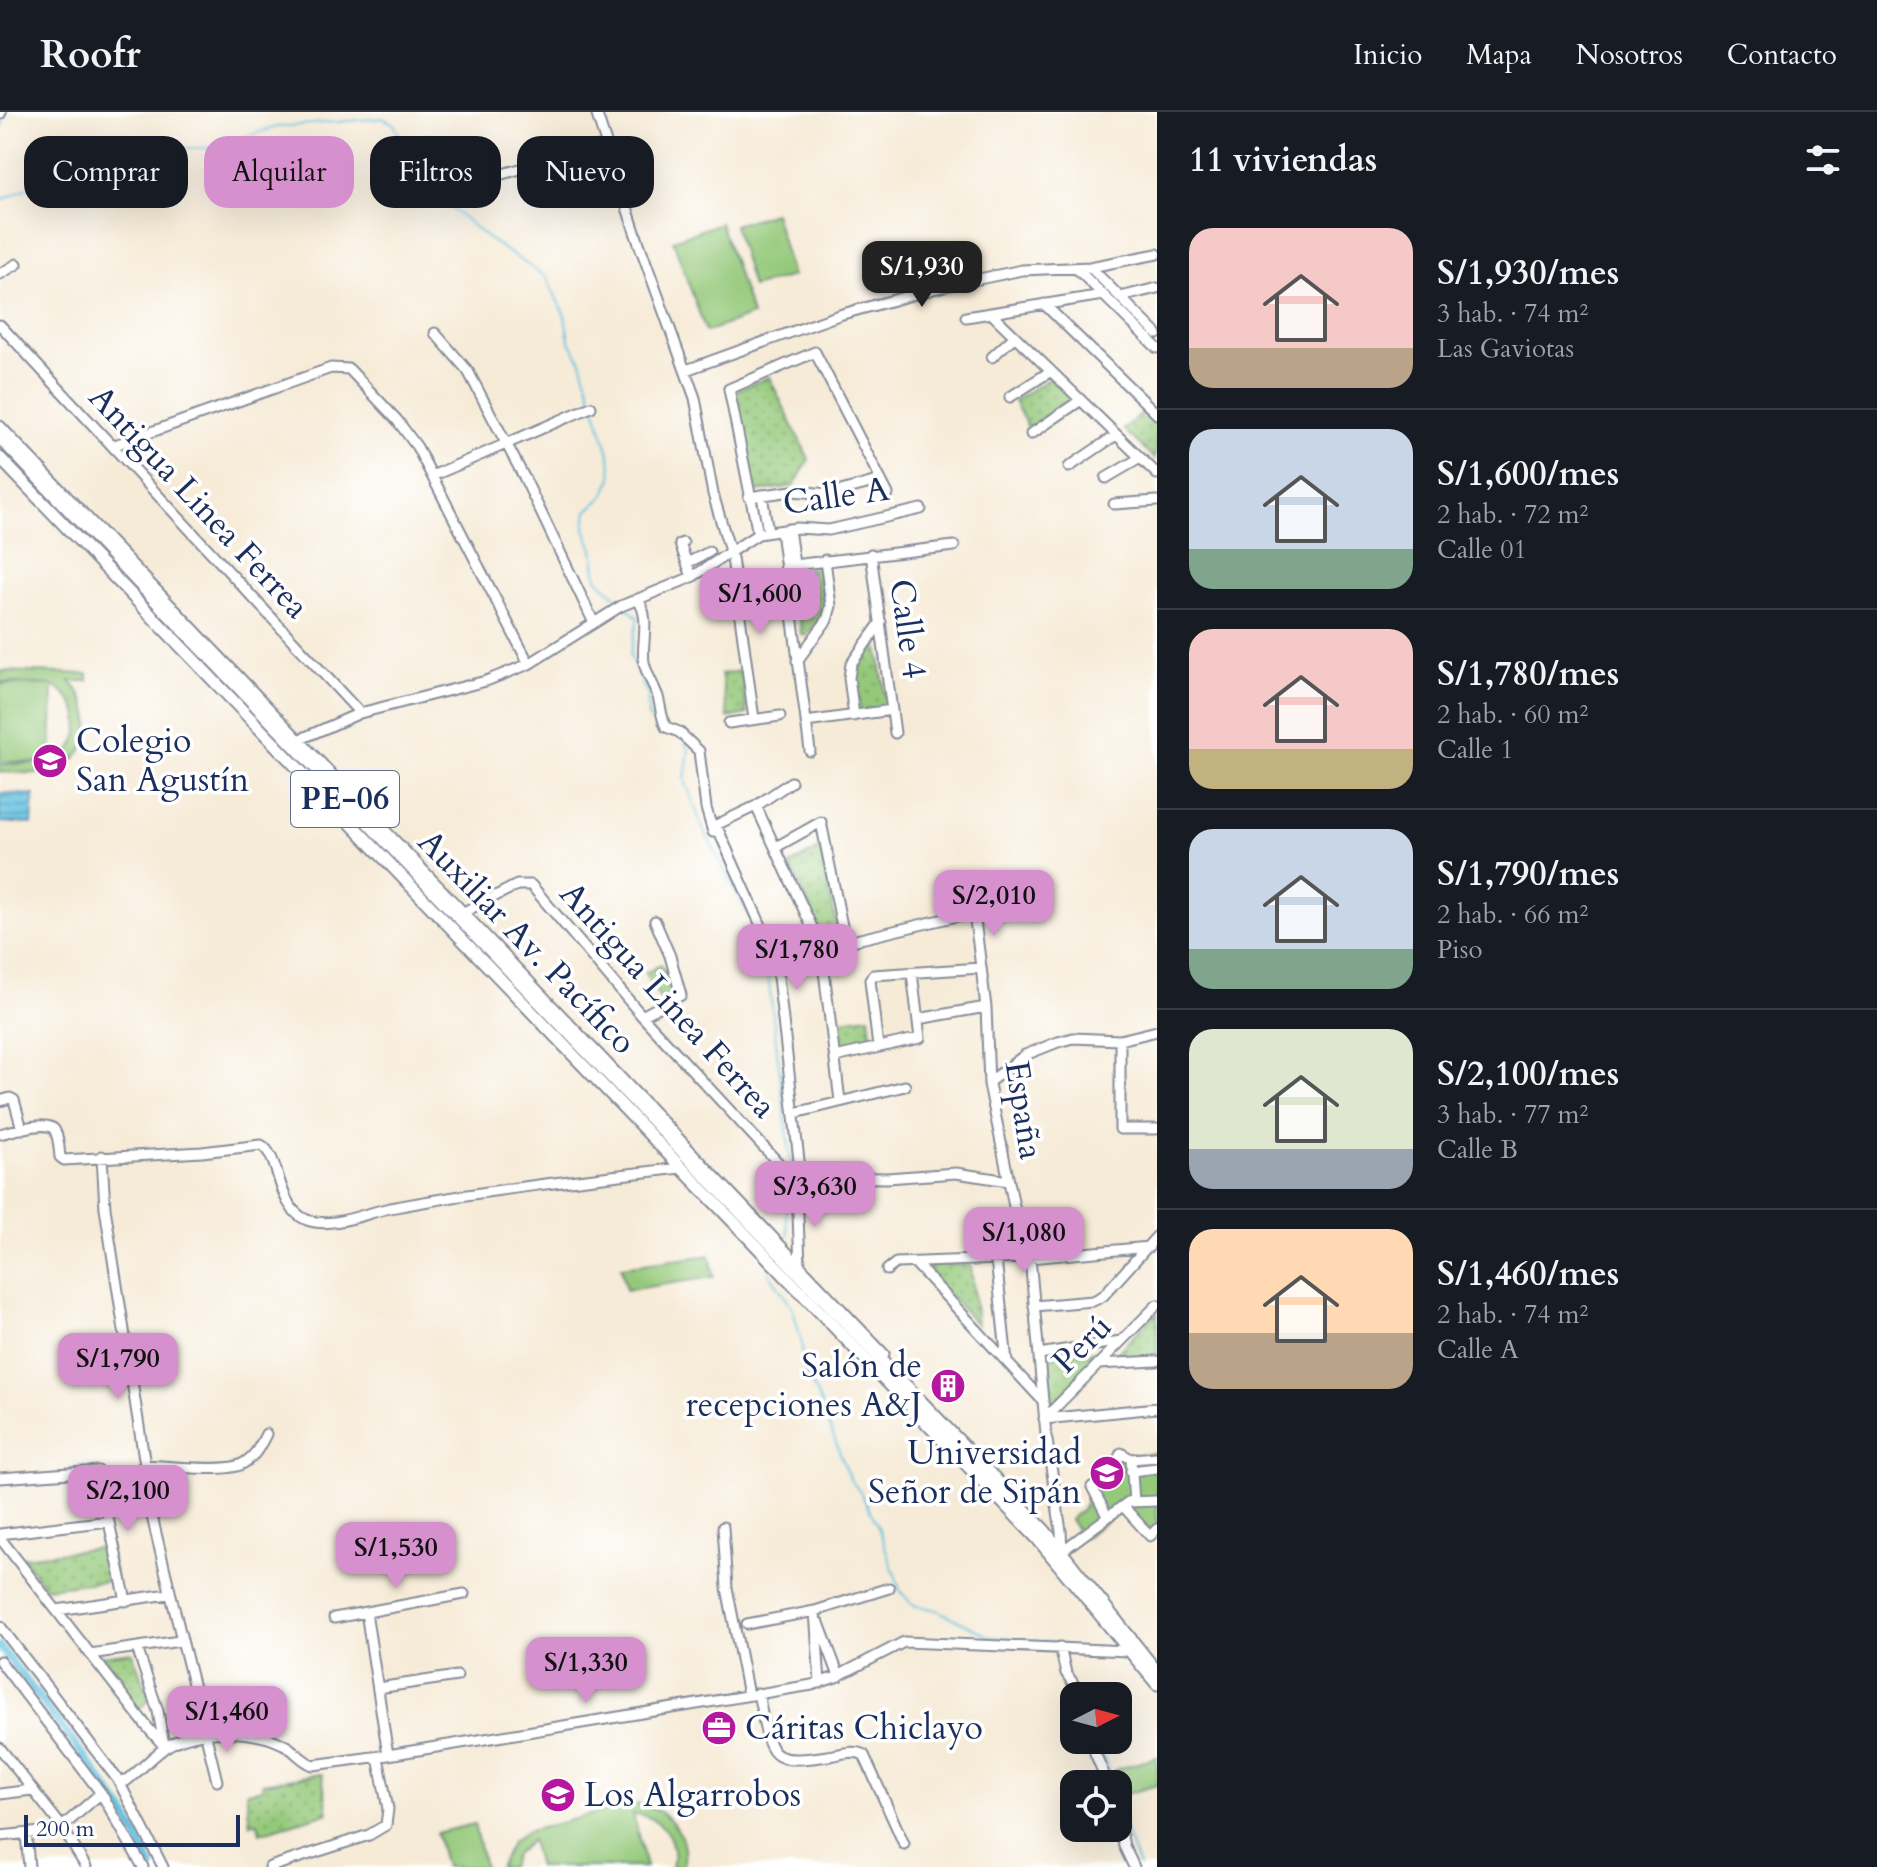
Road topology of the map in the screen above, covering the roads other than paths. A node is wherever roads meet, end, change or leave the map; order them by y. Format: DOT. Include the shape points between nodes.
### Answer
graph roads {
  1 [pos="596,112"];
  2 [pos="603,136"];
  3 [pos="627,208"];
  4 [pos="1157,254"];
  5 [pos="17,264"];
  6 [pos="1090,267"];
  7 [pos="1076,268"];
  8 [pos="0,274"];
  9 [pos="1157,288"];
  10 [pos="1103,295"];
  11 [pos="1120,297"];
  12 [pos="1044,304"];
  13 [pos="991,313"];
  14 [pos="966,317"];
  15 [pos="0,325"];
  16 [pos="435,333"];
  17 [pos="1157,334"];
  18 [pos="1015,336"];
  19 [pos="1157,348"];
  20 [pos="992,357"];
  21 [pos="686,370"];
  22 [pos="1051,371"];
  23 [pos="1010,397"];
  24 [pos="1081,400"];
  25 [pos="591,407"];
  26 [pos="1157,414"];
  27 [pos="0,426"];
  28 [pos="1031,434"];
  29 [pos="1116,435"];
  30 [pos="0,438"];
  31 [pos="506,443"];
  32 [pos="112,446"];
  33 [pos="0,458"];
  34 [pos="1140,458"];
  35 [pos="1069,467"];
  36 [pos="1156,471"];
  37 [pos="432,476"];
  38 [pos="1106,478"];
  39 [pos="881,480"];
  40 [pos="888,494"];
  41 [pos="762,495"];
  42 [pos="749,497"];
  43 [pos="1157,501"];
  44 [pos="1114,504"];
  45 [pos="921,509"];
  46 [pos="785,530"];
  47 [pos="763,533"];
  48 [pos="683,543"];
  49 [pos="954,546"];
  50 [pos="731,550"];
  51 [pos="709,552"];
  52 [pos="871,554"];
  53 [pos="825,560"];
  54 [pos="687,563"];
  55 [pos="790,565"];
  56 [pos="692,577"];
  57 [pos="630,603"];
  58 [pos="881,622"];
  59 [pos="594,623"];
  60 [pos="198,656"];
  61 [pos="797,661"];
  62 [pos="529,664"];
  63 [pos="892,710"];
  64 [pos="360,713"];
  65 [pos="780,716"];
  66 [pos="854,716"];
  67 [pos="754,719"];
  68 [pos="806,722"];
  69 [pos="729,723"];
  70 [pos="895,733"];
  71 [pos="295,741"];
  72 [pos="810,751"];
  73 [pos="791,782"];
  74 [pos="756,806"];
  75 [pos="713,832"];
  76 [pos="776,847"];
  77 [pos="460,914"];
  78 [pos="655,921"];
  79 [pos="845,941"];
  80 [pos="821,947"];
  81 [pos="776,959"];
  82 [pos="981,968"];
  83 [pos="912,973"];
  84 [pos="986,1007"];
  85 [pos="642,1016"];
  86 [pos="918,1019"];
  87 [pos="1157,1031"];
  88 [pos="1120,1040"];
  89 [pos="878,1047"];
  90 [pos="835,1057"];
  91 [pos="989,1082"];
  92 [pos="905,1086"];
  93 [pos="0,1101"];
  94 [pos="840,1101"];
  95 [pos="795,1113"];
  96 [pos="22,1129"];
  97 [pos="1157,1129"];
  98 [pos="0,1134"];
  99 [pos="102,1156"];
  100 [pos="685,1164"];
  101 [pos="799,1180"];
  102 [pos="1009,1181"];
  103 [pos="1157,1236"];
  104 [pos="1149,1247"];
  105 [pos="1030,1258"];
  106 [pos="996,1259"];
  107 [pos="915,1263"];
  108 [pos="887,1270"];
  109 [pos="800,1271"];
  110 [pos="1157,1305"];
  111 [pos="1034,1306"];
  112 [pos="1121,1341"];
  113 [pos="884,1354"];
  114 [pos="1039,1354"];
  115 [pos="1157,1361"];
  116 [pos="1007,1362"];
  117 [pos="1098,1364"];
  118 [pos="1043,1401"];
  119 [pos="925,1408"];
  120 [pos="1157,1408"];
  121 [pos="1044,1419"];
  122 [pos="266,1434"];
  123 [pos="1155,1457"];
  124 [pos="1131,1459"];
  125 [pos="141,1468"];
  126 [pos="1156,1469"];
  127 [pos="1131,1471"];
  128 [pos="0,1478"];
  129 [pos="1157,1501"];
  130 [pos="1134,1502"];
  131 [pos="1123,1506"];
  132 [pos="1107,1516"];
  133 [pos="109,1521"];
  134 [pos="723,1527"];
  135 [pos="1157,1529"];
  136 [pos="0,1536"];
  137 [pos="1062,1551"];
  138 [pos="889,1588"];
  139 [pos="169,1594"];
  140 [pos="464,1594"];
  141 [pos="126,1601"];
  142 [pos="57,1610"];
  143 [pos="815,1611"];
  144 [pos="366,1612"];
  145 [pos="334,1618"];
  146 [pos="747,1624"];
  147 [pos="0,1626"];
  148 [pos="180,1641"];
  149 [pos="1064,1647"];
  150 [pos="137,1648"];
  151 [pos="1129,1651"];
  152 [pos="90,1654"];
  153 [pos="0,1661"];
  154 [pos="1157,1672"];
  155 [pos="457,1676"];
  156 [pos="839,1676"];
  157 [pos="1072,1682"];
  158 [pos="820,1683"];
  159 [pos="1157,1684"];
  160 [pos="45,1688"];
  161 [pos="378,1688"];
  162 [pos="753,1694"];
  163 [pos="31,1699"];
  164 [pos="160,1723"];
  165 [pos="148,1728"];
  166 [pos="206,1735"];
  167 [pos="164,1746"];
  168 [pos="0,1748"];
  169 [pos="383,1756"];
  170 [pos="118,1780"];
  171 [pos="217,1781"];
  172 [pos="32,1790"];
  173 [pos="101,1793"];
  174 [pos="0,1794"];
  175 [pos="62,1827"];
  176 [pos="26,1834"];
  177 [pos="0,1836"];
  178 [pos="1123,1842"];
  179 [pos="904,1844"];
  180 [pos="29,1867"];
  181 [pos="86,1867"];
  182 [pos="143,1867"];
  183 [pos="163,1867"];
  184 [pos="270,1867"];
  185 [pos="1134,1867"];
  1 -- 2 [label="street"];
  3 -- 21 [label="street"];
  4 -- 6 [label="street"];
  5 -- 8 [label="street"];
  6 -- 7 [label="street"];
  6 -- 11 [label="street"];
  7 -- 10 [label="street"];
  7 -- 21 [label="street" via="1022,270 933,289 839,315"];
  9 -- 11 [label="street"];
  10 -- 12 [label="street"];
  10 -- 19 [label="street"];
  11 -- 17 [label="street"];
  12 -- 13 [label="street"];
  12 -- 26 [label="street"];
  13 -- 14 [label="street"];
  13 -- 18 [label="street"];
  15 -- 32 [label="street, Antigua Linea Ferrea"];
  16 -- 31 [label="street" via="468,371"];
  18 -- 20 [label="street"];
  18 -- 22 [label="street"];
  21 -- 50 [label="street"];
  22 -- 23 [label="street"];
  22 -- 24 [label="street"];
  24 -- 28 [label="street"];
  24 -- 29 [label="street"];
  25 -- 31 [label="street"];
  27 -- 71 [label="street"];
  29 -- 34 [label="street"];
  29 -- 35 [label="street"];
  30 -- 60 [label="main road, PE-06"];
  31 -- 37 [label="street"];
  31 -- 59 [label="street"];
  32 -- 37 [label="street" via="343,367 397,420"];
  32 -- 64 [label="street, Antigua Linea Ferrea"];
  33 -- 60 [label="main road, PE-06"];
  34 -- 36 [label="street"];
  34 -- 38 [label="street"];
  37 -- 62 [label="street"];
  39 -- 40 [label="street"];
  39 -- 41 [label="street" via="830,494"];
  39 -- 42 [label="street" via="815,352 729,389"];
  41 -- 42 [label="street"];
  41 -- 47 [label="street"];
  42 -- 47 [label="street"];
  43 -- 44 [label="street"];
  45 -- 46 [label="street, Calle A" via="829,530"];
  46 -- 47 [label="street, Calle A"];
  46 -- 55 [label="street"];
  47 -- 50 [label="street"];
  48 -- 54 [label="street"];
  49 -- 52 [label="street"];
  50 -- 56 [label="street"];
  50 -- 67 [label="street"];
  51 -- 54 [label="street"];
  52 -- 53 [label="street"];
  52 -- 58 [label="street, Calle 4"];
  53 -- 55 [label="street"];
  53 -- 61 [label="street" via="831,606"];
  54 -- 56 [label="street"];
  55 -- 61 [label="street"];
  56 -- 57 [label="street"];
  57 -- 59 [label="street"];
  57 -- 75 [label="street" via="641,606 645,668 661,718 699,751"];
  58 -- 63 [label="street, Calle 4"];
  58 -- 66 [label="street" via="851,664"];
  59 -- 62 [label="street"];
  60 -- 71 [label="main road, PE-06"];
  60 -- 100 [label="main road, PE-06"];
  61 -- 68 [label="street"];
  62 -- 64 [label="street" via="486,681"];
  63 -- 66 [label="street"];
  63 -- 70 [label="street, Calle 4"];
  64 -- 71 [label="street"];
  65 -- 67 [label="street"];
  66 -- 68 [label="street"];
  67 -- 69 [label="street"];
  68 -- 72 [label="street"];
  71 -- 77 [label="main road, PE-06"];
  73 -- 74 [label="street"];
  74 -- 76 [label="street"];
  74 -- 81 [label="street" via="716,825"];
  76 -- 79 [label="street" via="821,822"];
  76 -- 80 [label="street"];
  77 -- 85 [label="street, Antigua Linea Ferrea" via="517,885 531,885"];
  77 -- 100 [label="main road, PE-06"];
  77 -- 109 [label="street, Auxiliar Av. Pacífico"];
  78 -- 85 [label="street" via="681,991 677,999"];
  79 -- 80 [label="street"];
  79 -- 82 [label="street, España" via="974,912"];
  80 -- 81 [label="street"];
  80 -- 90 [label="street"];
  81 -- 95 [label="street"];
  82 -- 83 [label="street"];
  82 -- 84 [label="street, España"];
  83 -- 86 [label="street"];
  83 -- 89 [label="street" via="870,978"];
  84 -- 86 [label="street"];
  84 -- 91 [label="street, España"];
  85 -- 101 [label="street, Antigua Linea Ferrea"];
  86 -- 89 [label="street" via="920,1038"];
  87 -- 88 [label="street"];
  88 -- 91 [label="street" via="1058,1042 1025,1055"];
  88 -- 97 [label="street" via="1120,1129"];
  89 -- 90 [label="street"];
  90 -- 94 [label="street"];
  91 -- 102 [label="street, España"];
  92 -- 94 [label="street"];
  93 -- 96 [label="street" via="14,1100"];
  94 -- 95 [label="street"];
  95 -- 101 [label="street"];
  96 -- 98 [label="street"];
  96 -- 99 [label="street" via="45,1124 53,1128 64,1160"];
  99 -- 100 [label="street" via="261,1145 270,1152 296,1212 323,1223 390,1208"];
  99 -- 122 [label="street" via="105,1208 145,1465 241,1465 258,1451"];
  100 -- 109 [label="main road, PE-06"];
  100 -- 151 [label="main road, PE-06" via="1037,1538"];
  101 -- 102 [label="street" via="956,1173"];
  101 -- 109 [label="street"];
  102 -- 105 [label="street, España"];
  103 -- 104 [label="street"];
  104 -- 105 [label="street"];
  104 -- 111 [label="street" via="1103,1296"];
  105 -- 106 [label="street"];
  105 -- 111 [label="street, España"];
  106 -- 107 [label="street"];
  106 -- 116 [label="street"];
  107 -- 108 [label="street" via="896,1263"];
  107 -- 116 [label="street"];
  109 -- 113 [label="street, Auxiliar Av. Pacífico"];
  109 -- 119 [label="main road, PE-06"];
  110 -- 112 [label="street, Perú"];
  111 -- 114 [label="street, España"];
  112 -- 114 [label="street"];
  112 -- 117 [label="street, Perú"];
  113 -- 119 [label="main road"];
  114 -- 118 [label="street, España"];
  115 -- 117 [label="street"];
  116 -- 118 [label="street"];
  117 -- 121 [label="street, Perú"];
  118 -- 121 [label="street, España"];
  119 -- 137 [label="main road, PE-06"];
  120 -- 121 [label="street"];
  121 -- 137 [label="street, España"];
  123 -- 124 [label="street"];
  123 -- 126 [label="street"];
  124 -- 127 [label="street"];
  124 -- 132 [label="street" via="1121,1453 1112,1472 1092,1487"];
  125 -- 139 [label="street"];
  126 -- 127 [label="street"];
  127 -- 130 [label="street"];
  128 -- 133 [label="street" via="98,1471"];
  129 -- 130 [label="street"];
  130 -- 131 [label="street"];
  131 -- 132 [label="street"];
  131 -- 135 [label="street" via="1150,1536"];
  132 -- 137 [label="street"];
  133 -- 136 [label="street"];
  133 -- 141 [label="street"];
  134 -- 162 [label="street" via="727,1588"];
  136 -- 142 [label="street"];
  137 -- 154 [label="main road, PE-06"];
  138 -- 143 [label="street"];
  139 -- 141 [label="street"];
  139 -- 148 [label="street"];
  140 -- 144 [label="street"];
  141 -- 142 [label="street"];
  142 -- 152 [label="street"];
  143 -- 146 [label="street"];
  143 -- 156 [label="street"];
  143 -- 158 [label="street"];
  144 -- 145 [label="street"];
  144 -- 161 [label="street"];
  147 -- 160 [label="street"];
  148 -- 150 [label="street"];
  148 -- 166 [label="street"];
  149 -- 151 [label="street"];
  149 -- 156 [label="street" via="904,1642"];
  149 -- 157 [label="street" via="1066,1673"];
  150 -- 152 [label="street"];
  150 -- 164 [label="street"];
  151 -- 159 [label="main road, PE-06"];
  152 -- 165 [label="street"];
  153 -- 163 [label="street"];
  155 -- 161 [label="street"];
  156 -- 158 [label="street"];
  158 -- 162 [label="street"];
  160 -- 163 [label="street"];
  160 -- 170 [label="street"];
  161 -- 169 [label="street"];
  162 -- 169 [label="street"];
  162 -- 179 [label="street" via="774,1754 797,1761 864,1755"];
  163 -- 173 [label="street"];
  164 -- 165 [label="street"];
  164 -- 167 [label="street"];
  165 -- 167 [label="street"];
  166 -- 167 [label="street"];
  166 -- 169 [label="street" via="233,1732 271,1739 313,1765"];
  166 -- 171 [label="street"];
  167 -- 170 [label="street" via="126,1781"];
  168 -- 172 [label="street"];
  169 -- 184 [label="street" via="386,1825"];
  170 -- 183 [label="street"];
  172 -- 174 [label="street"];
  172 -- 175 [label="street"];
  173 -- 175 [label="street"];
  173 -- 182 [label="street"];
  175 -- 176 [label="street"];
  175 -- 181 [label="street"];
  176 -- 177 [label="street"];
  176 -- 180 [label="street"];
  178 -- 185 [label="street"];
}
